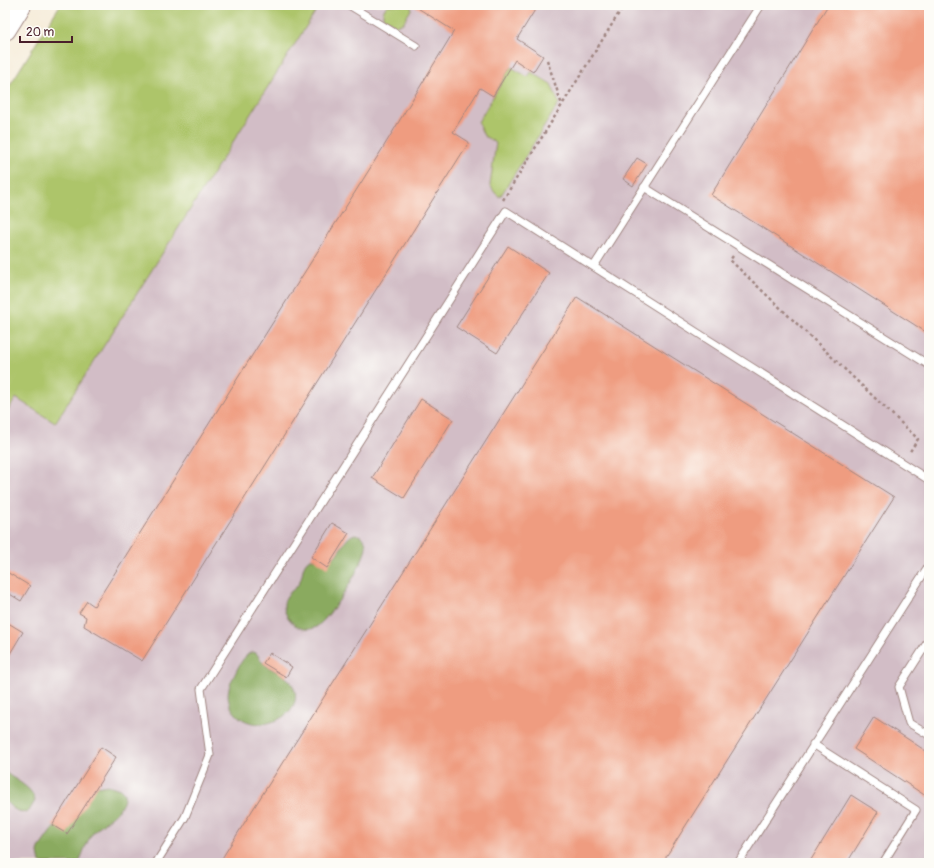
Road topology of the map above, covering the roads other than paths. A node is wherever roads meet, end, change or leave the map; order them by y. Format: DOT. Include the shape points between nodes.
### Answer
graph roads {
  1 [pos="20,5"];
  2 [pos="349,5"];
  3 [pos="761,5"];
  4 [pos="5,29"];
  5 [pos="416,46"];
  6 [pos="644,187"];
  7 [pos="594,266"];
  8 [pos="929,365"];
  9 [pos="929,480"];
  10 [pos="929,565"];
  11 [pos="929,640"];
  12 [pos="929,735"];
  13 [pos="813,744"];
  14 [pos="156,863"];
  15 [pos="738,863"];
  16 [pos="883,863"];
  1 -- 4 [label="main road"];
  2 -- 5 [label="lane"];
  3 -- 6 [label="lane"];
  6 -- 7 [label="lane"];
  6 -- 8 [label="lane"];
  7 -- 9 [label="lane"];
  7 -- 14 [label="lane" via="506,211 201,689 210,755 185,817"];
  10 -- 13 [label="lane"];
  11 -- 12 [label="lane" via="900,687 909,723"];
  13 -- 15 [label="lane"];
  13 -- 16 [label="lane" via="916,810"];
}
